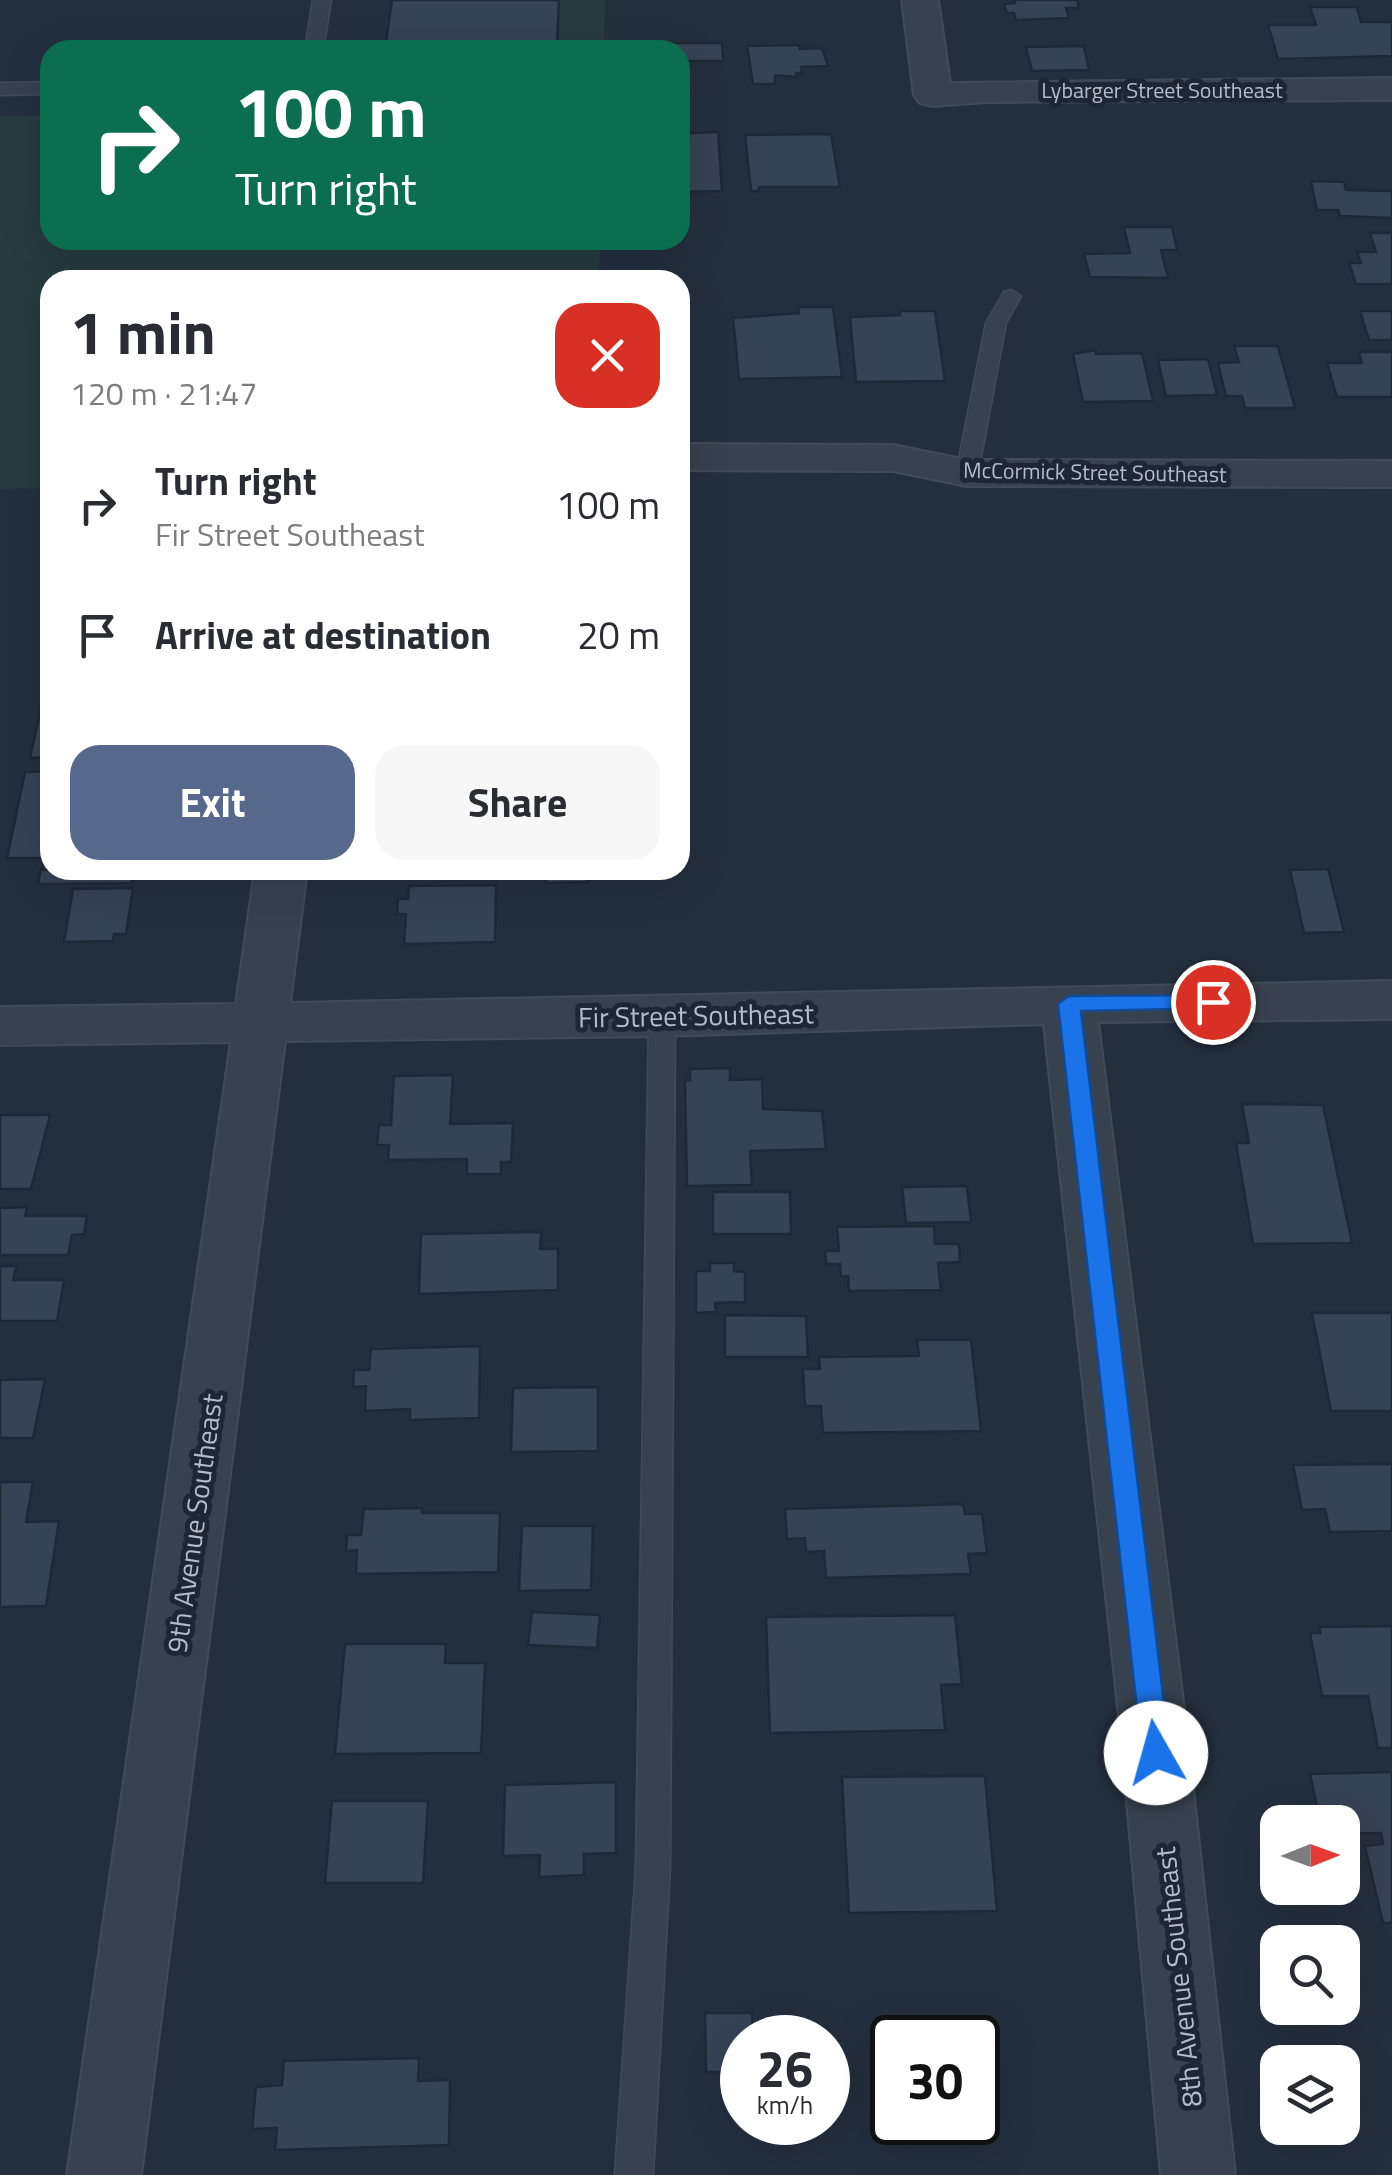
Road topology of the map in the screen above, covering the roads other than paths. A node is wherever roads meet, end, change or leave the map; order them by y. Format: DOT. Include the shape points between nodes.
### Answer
graph roads {
  1 [pos="322,0"];
  2 [pos="920,0"];
  3 [pos="316,40"];
  4 [pos="40,88"];
  5 [pos="0,89"];
  6 [pos="1392,89"];
  7 [pos="1011,296"];
  8 [pos="690,458"];
  9 [pos="967,472"];
  10 [pos="1392,474"];
  11 [pos="280,880"];
  12 [pos="1392,1000"];
  13 [pos="1069,1004"];
  14 [pos="662,1017"];
  15 [pos="263,1022"];
  16 [pos="0,1026"];
  17 [pos="104,2175"];
  18 [pos="634,2175"];
  19 [pos="1198,2175"];
  1 -- 3 [label="lane"];
  2 -- 6 [label="street, Lybarger Street Southeast" via="933,95"];
  4 -- 5 [label="lane"];
  7 -- 9 [label="lane" via="996,323"];
  8 -- 9 [label="street, McCormick Street Southeast" via="894,458"];
  9 -- 10 [label="street, McCormick Street Southeast"];
  11 -- 15 [label="street, 9th Avenue Southeast"];
  12 -- 13 [label="street, Fir Street Southeast"];
  13 -- 14 [label="street, Fir Street Southeast"];
  13 -- 19 [label="street, 8th Avenue Southeast"];
  14 -- 15 [label="street, Fir Street Southeast"];
  14 -- 18 [label="lane" via="652,1867"];
  15 -- 16 [label="street, Fir Street Southeast"];
  15 -- 17 [label="street, 9th Avenue Southeast"];
}
